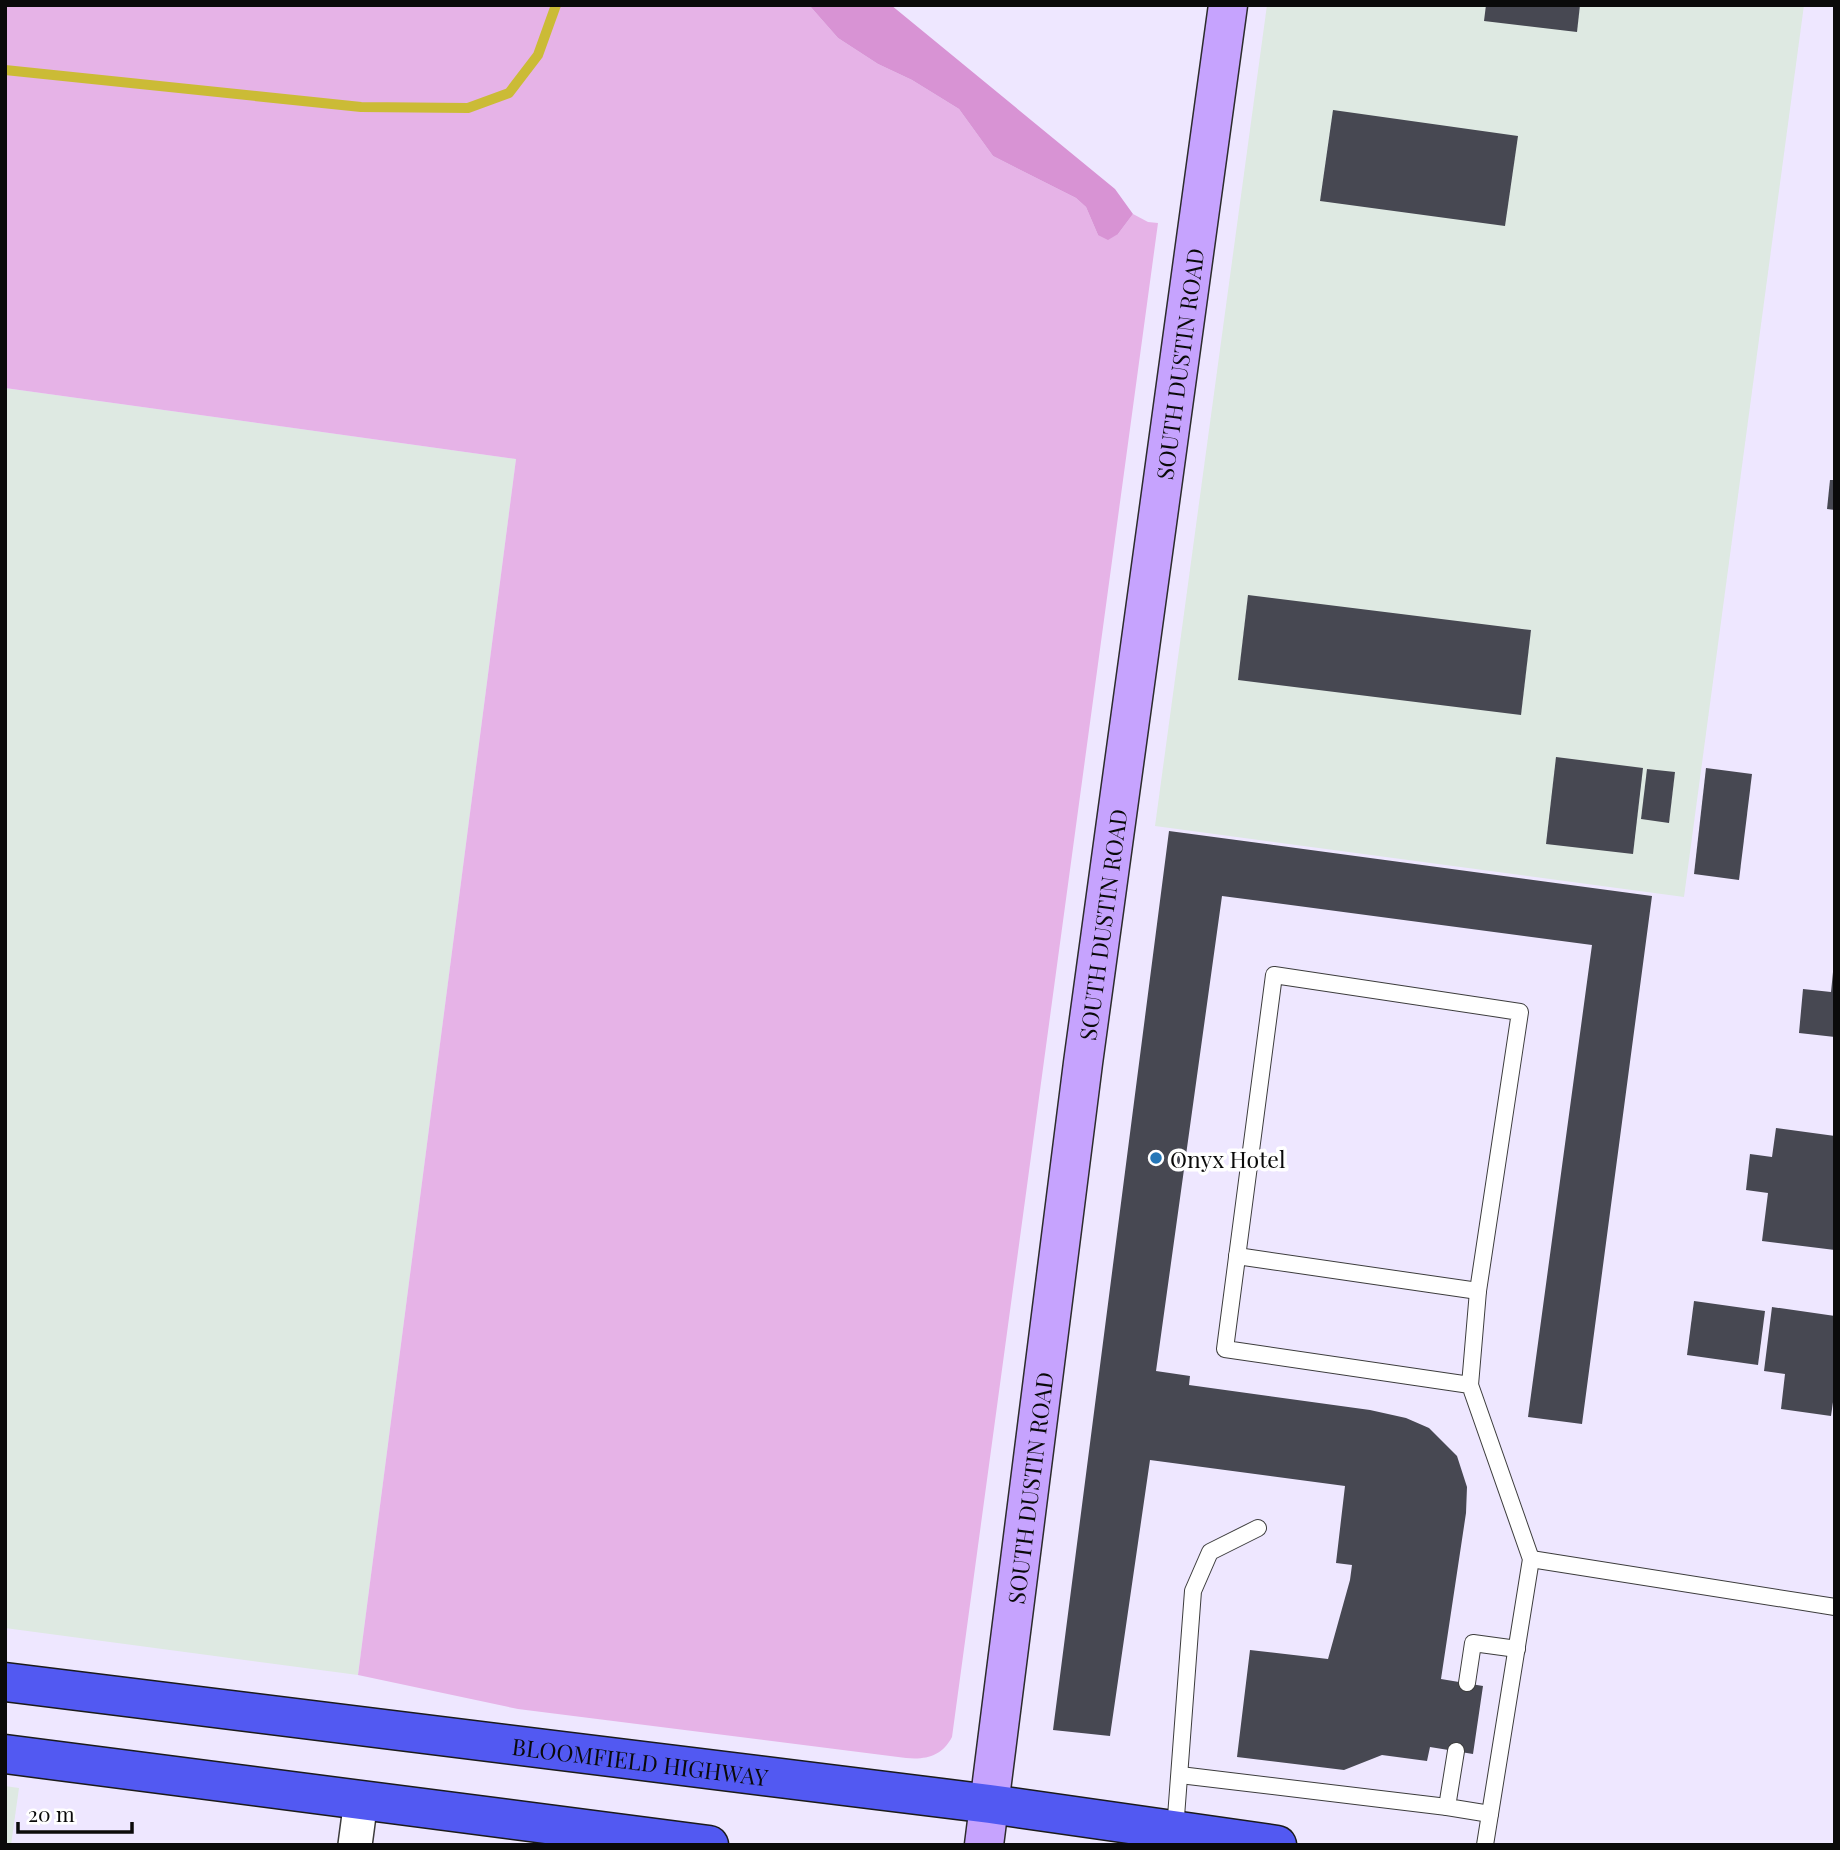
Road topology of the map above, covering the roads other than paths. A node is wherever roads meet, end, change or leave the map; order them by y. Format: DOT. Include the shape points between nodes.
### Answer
graph roads {
  1 [pos="1228,5"];
  2 [pos="1237,1256"];
  3 [pos="1478,1291"];
  4 [pos="1470,1385"];
  5 [pos="1258,1528"];
  6 [pos="1531,1559"];
  7 [pos="1835,1607"];
  8 [pos="1517,1649"];
  9 [pos="5,1682"];
  10 [pos="1467,1683"];
  11 [pos="1456,1751"];
  12 [pos="5,1754"];
  13 [pos="1180,1775"];
  14 [pos="361,1800"];
  15 [pos="990,1804"];
  16 [pos="1447,1807"];
  17 [pos="1490,1814"];
  18 [pos="1175,1830"];
  19 [pos="355,1845"];
  20 [pos="709,1845"];
  21 [pos="984,1845"];
  22 [pos="1277,1845"];
  23 [pos="1485,1845"];
  1 -- 15 [label="street, SOUTH DUSTIN ROAD" via="1083,1063"];
  2 -- 3 [label="lane"];
  2 -- 3 [label="lane" via="1274,975 1520,1012"];
  2 -- 4 [label="lane" via="1225,1349"];
  3 -- 4 [label="lane"];
  4 -- 6 [label="lane"];
  5 -- 13 [label="lane" via="1210,1552 1193,1591"];
  6 -- 7 [label="lane"];
  6 -- 8 [label="lane"];
  8 -- 10 [label="lane" via="1474,1643"];
  8 -- 17 [label="lane"];
  9 -- 15 [label="highway, BLOOMFIELD HIGHWAY"];
  11 -- 16 [label="lane"];
  12 -- 14 [label="highway"];
  13 -- 16 [label="lane"];
  13 -- 18 [label="lane"];
  14 -- 19 [label="street"];
  14 -- 20 [label="highway"];
  15 -- 18 [label="highway, BLOOMFIELD HIGHWAY"];
  15 -- 21 [label="street, SOUTH DUSTIN ROAD"];
  16 -- 17 [label="lane"];
  17 -- 23 [label="lane"];
  18 -- 22 [label="highway, BLOOMFIELD HIGHWAY"];
}
